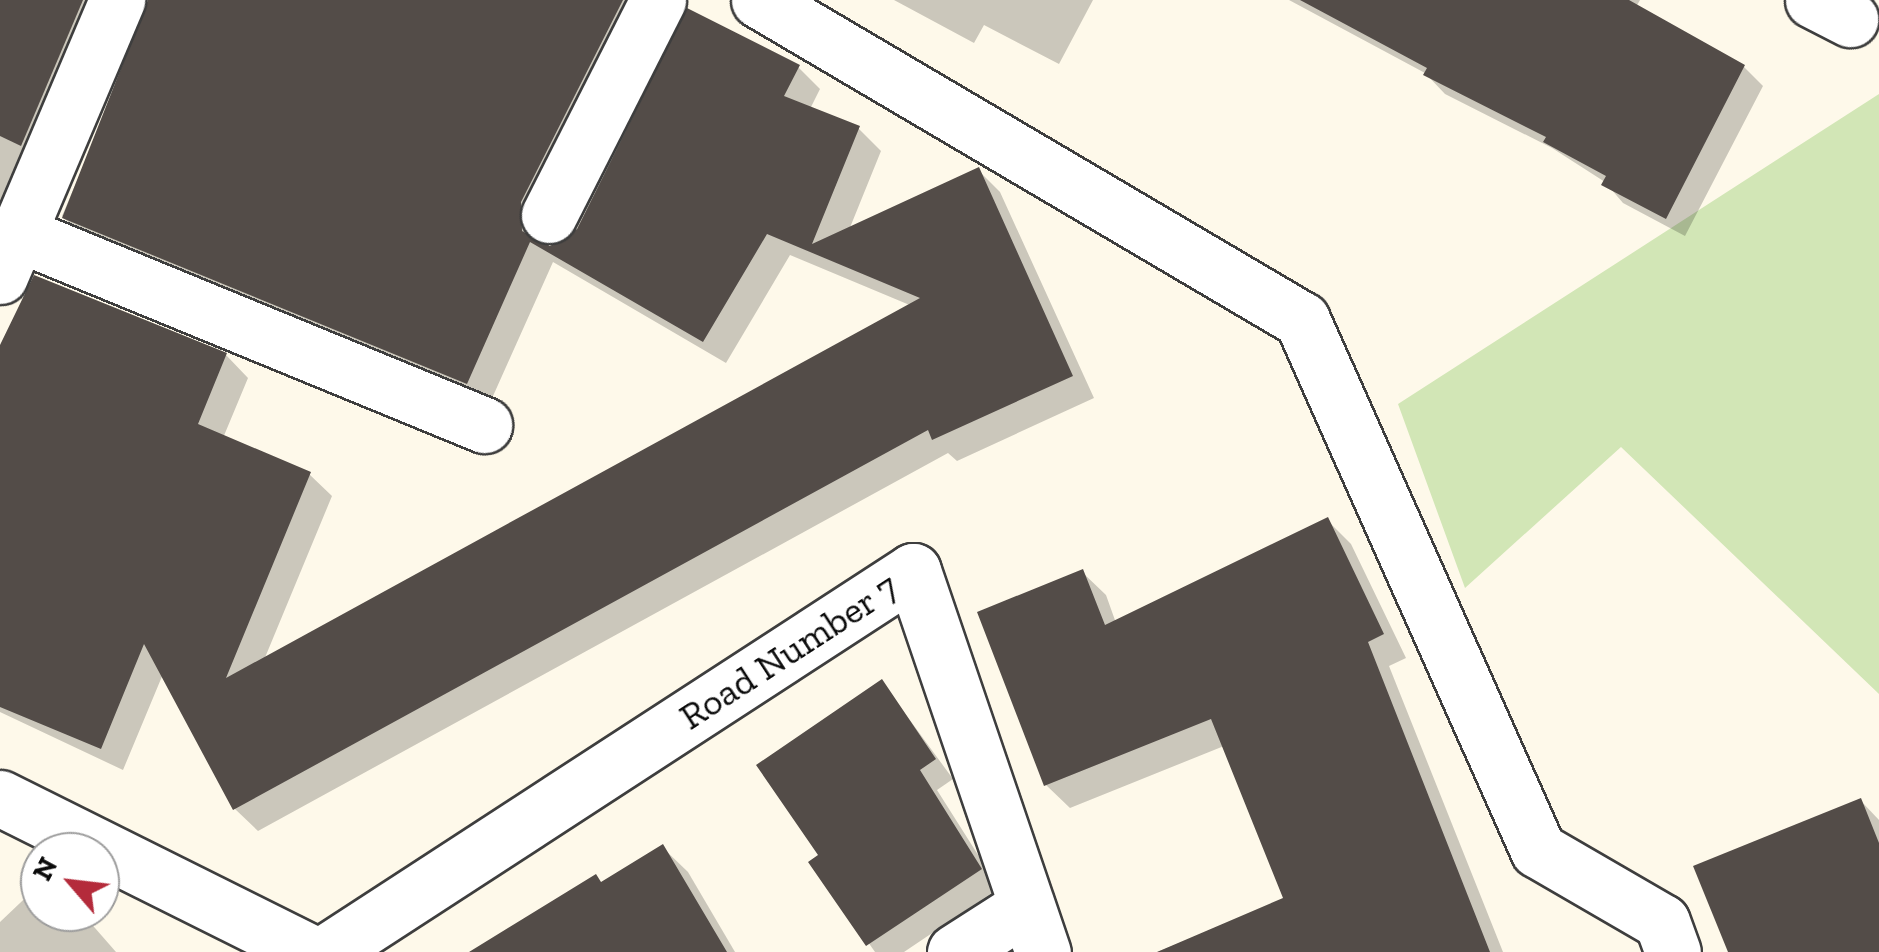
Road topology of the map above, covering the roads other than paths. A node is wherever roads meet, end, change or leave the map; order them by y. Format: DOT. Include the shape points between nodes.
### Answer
graph roads {
  1 [pos="117,0"];
  2 [pos="658,0"];
  3 [pos="760,0"];
  4 [pos="548,215"];
  5 [pos="10,255"];
  6 [pos="484,425"];
  7 [pos="0,798"];
  8 [pos="1034,929"];
  9 [pos="1668,937"];
  10 [pos="309,952"];
  11 [pos="327,952"];
  12 [pos="955,952"];
  1 -- 5 [label="street"];
  2 -- 4 [label="street"];
  3 -- 9 [label="street" via="1302,320 1538,850"];
  5 -- 6 [label="street"];
  7 -- 10 [label="street"];
  8 -- 11 [label="street, Road Number 7" via="913,571"];
  8 -- 12 [label="street"];
}
